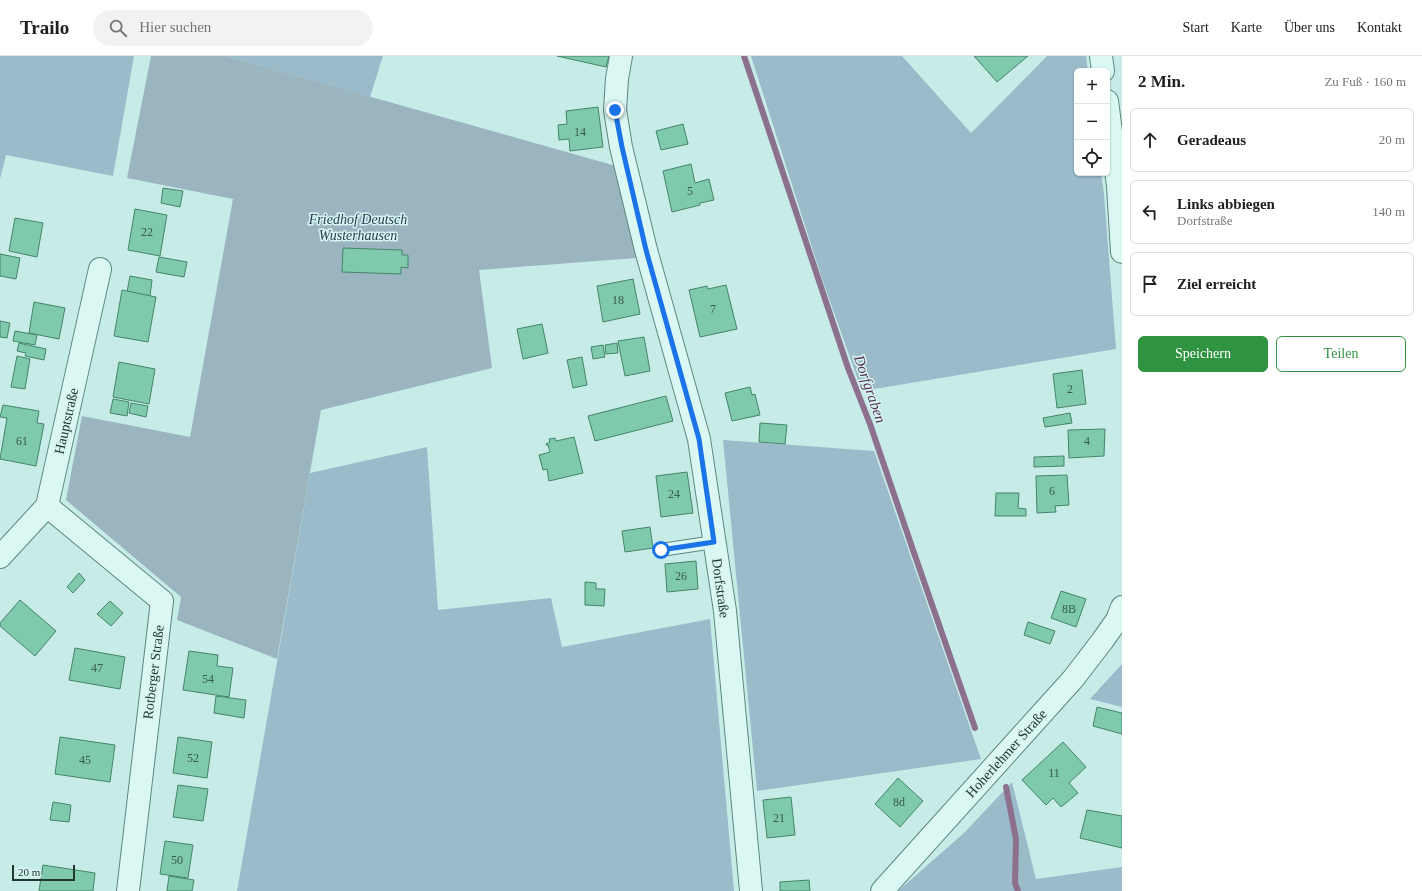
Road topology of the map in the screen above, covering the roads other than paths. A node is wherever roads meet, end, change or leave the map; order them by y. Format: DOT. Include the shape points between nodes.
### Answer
graph roads {
  1 [pos="621,56"];
  2 [pos="1101,56"];
  3 [pos="1103,68"];
  4 [pos="1107,104"];
  5 [pos="1122,252"];
  6 [pos="100,269"];
  7 [pos="47,506"];
  8 [pos="714,542"];
  9 [pos="661,550"];
  10 [pos="0,557"];
  11 [pos="1122,608"];
  12 [pos="128,891"];
  13 [pos="751,891"];
  14 [pos="882,891"];
  1 -- 8 [label="street, Dorfstraße" via="615,110 622,147 646,250 699,439"];
  2 -- 3 [label="street"];
  4 -- 5 [label="street" via="1118,186"];
  6 -- 7 [label="street, Hauptstraße"];
  7 -- 10 [label="street"];
  7 -- 12 [label="street, Rotberger Straße" via="162,601"];
  8 -- 9 [label="lane"];
  8 -- 13 [label="street, Dorfstraße" via="725,612"];
  11 -- 14 [label="street, Hoherlehmer Straße" via="1117,620 1073,679"];
}
